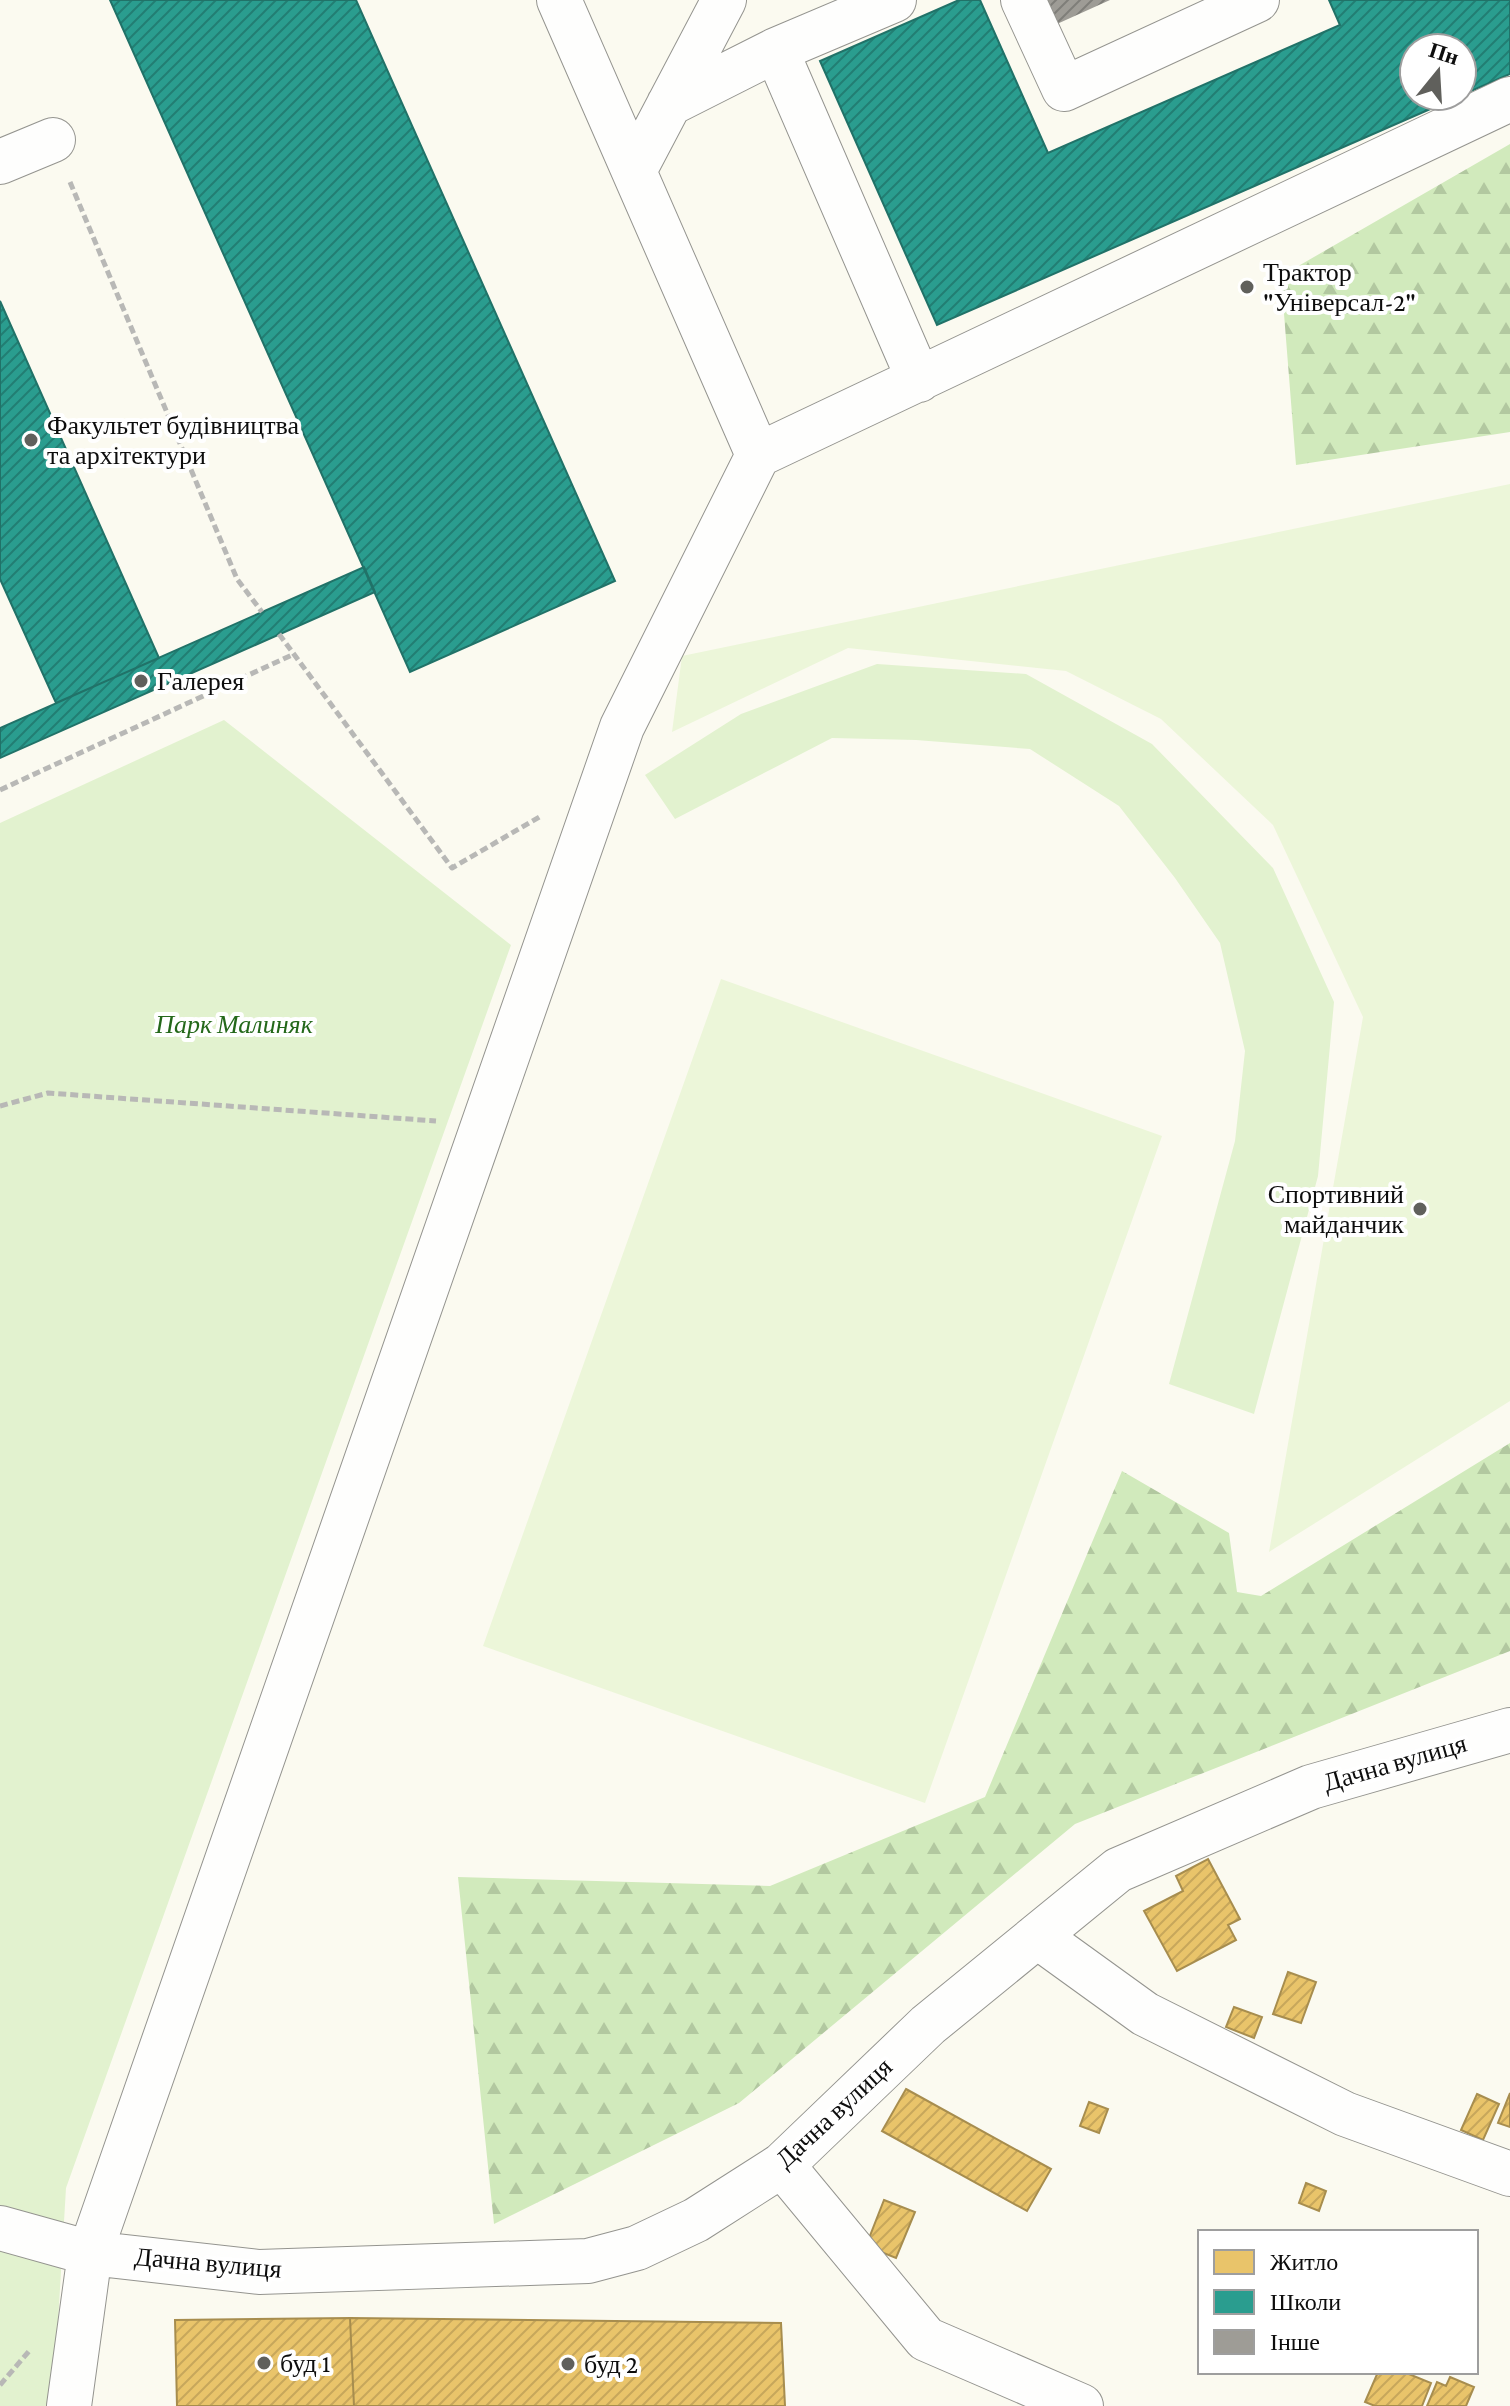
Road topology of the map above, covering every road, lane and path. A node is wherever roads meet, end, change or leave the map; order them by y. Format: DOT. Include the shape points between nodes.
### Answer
graph roads {
  1 [pos="559,0"];
  2 [pos="724,0"];
  3 [pos="894,0"];
  4 [pos="1023,0"];
  5 [pos="1257,0"];
  6 [pos="776,50"];
  7 [pos="1510,99"];
  8 [pos="669,104"];
  9 [pos="53,140"];
  10 [pos="3,158"];
  11 [pos="634,171"];
  12 [pos="919,380"];
  13 [pos="758,455"];
  14 [pos="262,612"];
  15 [pos="279,634"];
  16 [pos="294,654"];
  17 [pos="604,779"];
  18 [pos="0,790"];
  19 [pos="0,1106"];
  20 [pos="483,1124"];
  21 [pos="1510,1730"];
  22 [pos="1037,1936"];
  23 [pos="782,2165"];
  24 [pos="1510,2174"];
  25 [pos="0,2228"];
  26 [pos="90,2253"];
  27 [pos="69,2406"];
  28 [pos="1081,2406"];
  1 -- 11 [label="street"];
  2 -- 8 [label="street"];
  3 -- 6 [label="street"];
  4 -- 5 [label="street" via="1064,89"];
  6 -- 8 [label="street"];
  6 -- 12 [label="street"];
  7 -- 12 [label="street"];
  8 -- 11 [label="street"];
  9 -- 10 [label="street"];
  9 -- 14 [label="path" via="237,579"];
  11 -- 13 [label="street"];
  12 -- 13 [label="street"];
  13 -- 17 [label="street" via="622,727"];
  15 -- 16 [label="path"];
  16 -- 17 [label="path" via="452,868"];
  16 -- 18 [label="path"];
  17 -- 20 [label="street"];
  19 -- 20 [label="path" via="48,1093"];
  20 -- 26 [label="street"];
  21 -- 22 [label="street, Дачна вулиця" via="1311,1787 1118,1870"];
  22 -- 23 [label="street, Дачна вулиця" via="928,2025"];
  22 -- 24 [label="street" via="1158,2021 1345,2114"];
  23 -- 26 [label="street, Дачна вулиця" via="696,2220 637,2248 588,2261 259,2272"];
  23 -- 28 [label="street" via="926,2339"];
  25 -- 26 [label="street, Дачна вулиця"];
  26 -- 27 [label="street"];
}
